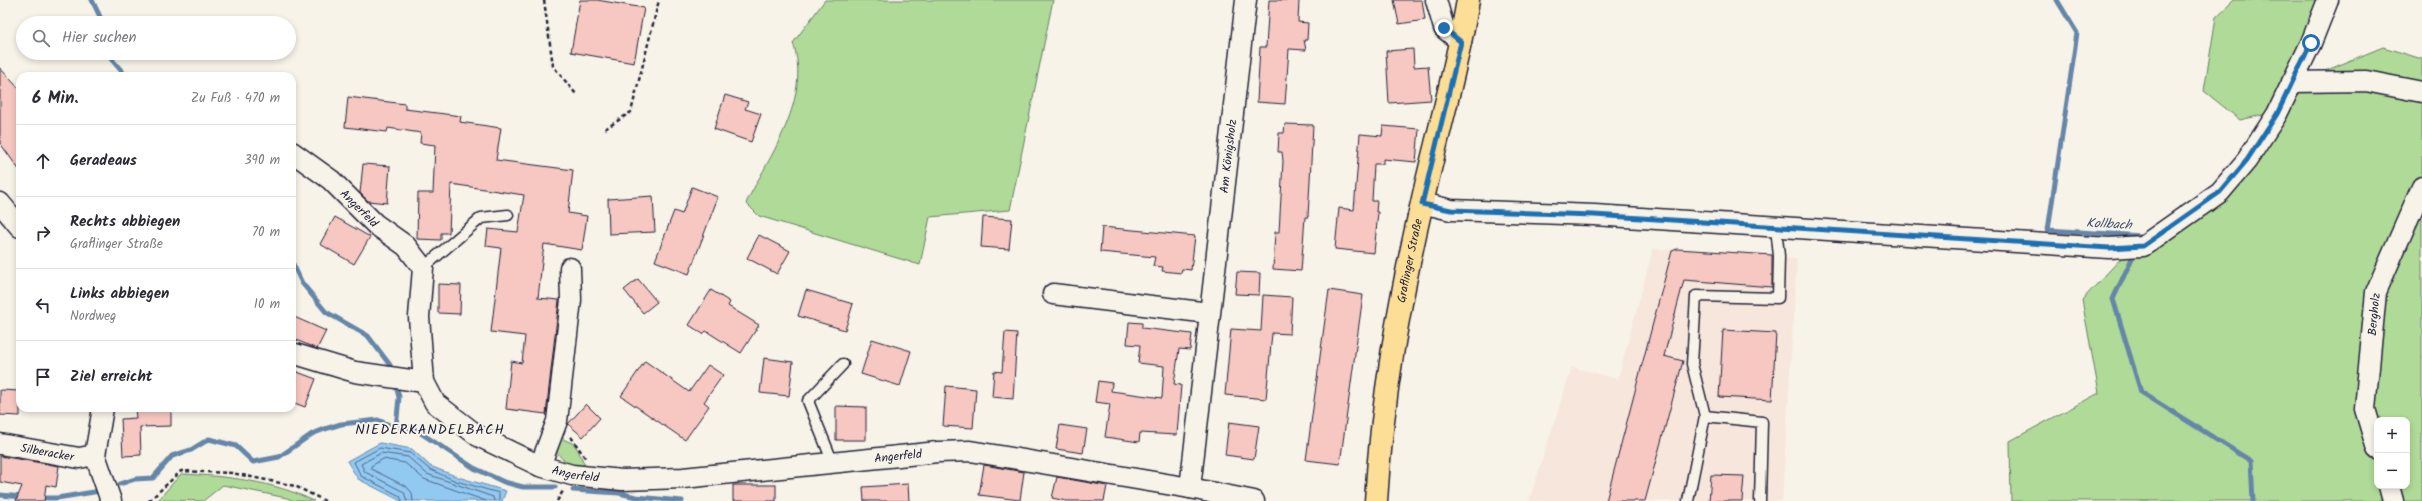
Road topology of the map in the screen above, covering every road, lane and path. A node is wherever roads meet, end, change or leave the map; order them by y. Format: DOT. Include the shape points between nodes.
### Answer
graph roads {
  1 [pos="544,0"];
  2 [pos="659,0"];
  3 [pos="1246,0"];
  4 [pos="1436,0"];
  5 [pos="1468,0"];
  6 [pos="2328,0"];
  7 [pos="1461,42"];
  8 [pos="2292,82"];
  9 [pos="2422,92"];
  10 [pos="576,94"];
  11 [pos="605,129"];
  12 [pos="296,155"];
  13 [pos="2422,187"];
  14 [pos="0,203"];
  15 [pos="1422,204"];
  16 [pos="508,215"];
  17 [pos="16,222"];
  18 [pos="1776,228"];
  19 [pos="423,268"];
  20 [pos="570,268"];
  21 [pos="1053,294"];
  22 [pos="1209,313"];
  23 [pos="296,354"];
  24 [pos="843,364"];
  25 [pos="424,382"];
  26 [pos="102,412"];
  27 [pos="1705,416"];
  28 [pos="555,425"];
  29 [pos="2374,439"];
  30 [pos="0,444"];
  31 [pos="95,455"];
  32 [pos="833,463"];
  33 [pos="540,466"];
  34 [pos="595,477"];
  35 [pos="1190,488"];
  36 [pos="2390,489"];
  37 [pos="111,501"];
  38 [pos="149,501"];
  39 [pos="325,501"];
  40 [pos="1254,501"];
  41 [pos="1376,501"];
  42 [pos="1688,501"];
  43 [pos="1760,501"];
  44 [pos="2393,501"];
  1 -- 10 [label="path" via="553,66"];
  2 -- 11 [label="path" via="631,112"];
  3 -- 22 [label="street, Am Königsholz"];
  4 -- 7 [label="street" via="1444,28"];
  5 -- 7 [label="main road, Graflinger Straße"];
  6 -- 8 [label="street"];
  7 -- 15 [label="main road, Graflinger Straße"];
  8 -- 9 [label="street" via="2366,81"];
  8 -- 18 [label="street" via="2277,114 2247,160 2220,192 2137,247"];
  12 -- 19 [label="street, Angerfeld" via="331,180 375,224 406,246"];
  13 -- 29 [label="street, Bergholz" via="2376,292 2365,410"];
  14 -- 17 [label="street"];
  15 -- 18 [label="street" via="1451,210 1594,215"];
  15 -- 41 [label="main road, Graflinger Straße" via="1390,356 1380,437"];
  16 -- 19 [label="lane" via="481,218"];
  18 -- 27 [label="lane" via="1779,256 1778,298 1696,296 1692,364"];
  19 -- 25 [label="street" via="419,317"];
  20 -- 28 [label="street, Angerfeld" via="571,300"];
  21 -- 22 [label="street"];
  22 -- 35 [label="street, Am Königsholz"];
  23 -- 25 [label="street" via="355,372"];
  24 -- 32 [label="lane" via="808,401"];
  25 -- 33 [label="street, Angerfeld" via="435,403 478,436"];
  26 -- 31 [label="street"];
  27 -- 42 [label="lane"];
  27 -- 43 [label="lane" via="1762,422"];
  28 -- 33 [label="street, Angerfeld"];
  28 -- 34 [label="path" via="571,437 583,453"];
  30 -- 31 [label="street, Silberacker" via="79,458"];
  31 -- 37 [label="street"];
  32 -- 34 [label="street, Angerfeld" via="683,478 622,480"];
  32 -- 35 [label="street, Angerfeld" via="970,451"];
  33 -- 34 [label="street, Angerfeld" via="572,475"];
  35 -- 40 [label="street, Angerfeld"];
  36 -- 44 [label="street"];
  38 -- 39 [label="path" via="181,472 232,473 288,485"];
}
